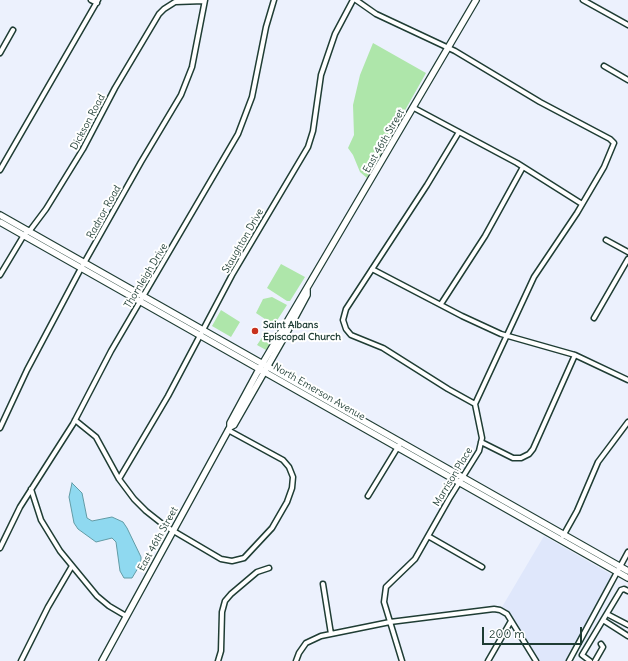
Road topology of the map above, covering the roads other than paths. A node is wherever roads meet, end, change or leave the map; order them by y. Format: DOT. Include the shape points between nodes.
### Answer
graph roads {
  1 [pos="91,0"];
  2 [pos="274,0"];
  3 [pos="354,0"];
  4 [pos="476,0"];
  5 [pos="584,0"];
  6 [pos="97,1"];
  7 [pos="204,1"];
  8 [pos="628,25"];
  9 [pos="13,30"];
  10 [pos="449,48"];
  11 [pos="0,53"];
  12 [pos="604,66"];
  13 [pos="628,80"];
  14 [pos="414,108"];
  15 [pos="460,132"];
  16 [pos="523,167"];
  17 [pos="0,170"];
  18 [pos="582,204"];
  19 [pos="0,215"];
  20 [pos="0,222"];
  21 [pos="30,231"];
  22 [pos="24,236"];
  23 [pos="606,240"];
  24 [pos="628,252"];
  25 [pos="628,259"];
  26 [pos="83,265"];
  27 [pos="372,269"];
  28 [pos="0,275"];
  29 [pos="142,298"];
  30 [pos="441,304"];
  31 [pos="594,318"];
  32 [pos="201,332"];
  33 [pos="507,335"];
  34 [pos="575,355"];
  35 [pos="264,367"];
  36 [pos="628,380"];
  37 [pos="475,404"];
  38 [pos="75,420"];
  39 [pos="628,422"];
  40 [pos="0,428"];
  41 [pos="229,428"];
  42 [pos="401,442"];
  43 [pos="481,442"];
  44 [pos="398,447"];
  45 [pos="461,479"];
  46 [pos="119,480"];
  47 [pos="31,489"];
  48 [pos="368,496"];
  49 [pos="173,530"];
  50 [pos="428,536"];
  51 [pos="563,537"];
  52 [pos="0,548"];
  53 [pos="628,552"];
  54 [pos="72,566"];
  55 [pos="482,567"];
  56 [pos="269,568"];
  57 [pos="618,569"];
  58 [pos="628,571"];
  59 [pos="628,578"];
  60 [pos="323,584"];
  61 [pos="628,591"];
  62 [pos="595,612"];
  63 [pos="126,616"];
  64 [pos="605,617"];
  65 [pos="511,621"];
  66 [pos="390,622"];
  67 [pos="628,625"];
  68 [pos="331,634"];
  69 [pos="628,636"];
  70 [pos="601,644"];
  71 [pos="21,661"];
  72 [pos="102,661"];
  73 [pos="218,661"];
  74 [pos="296,661"];
  75 [pos="402,661"];
  76 [pos="488,661"];
  77 [pos="536,661"];
  78 [pos="569,661"];
  79 [pos="590,661"];
  80 [pos="595,661"];
  1 -- 6 [label="street"];
  2 -- 29 [label="street, Thornleigh Drive" via="252,97 242,125"];
  3 -- 10 [label="street" via="382,17"];
  3 -- 32 [label="street, Staughton Drive" via="335,34 321,75 313,131 308,147"];
  4 -- 10 [label="main road, East 46th Street"];
  5 -- 8 [label="street"];
  6 -- 17 [label="street"];
  7 -- 21 [label="street, Dickson Road" via="176,2 159,15 115,88 83,149"];
  7 -- 26 [label="street, Radnor Road" via="186,86"];
  9 -- 11 [label="street"];
  10 -- 14 [label="main road, East 46th Street"];
  10 -- 18 [label="street" via="614,143 612,152"];
  12 -- 13 [label="street"];
  14 -- 15 [label="street"];
  14 -- 35 [label="main road, East 46th Street" via="304,293"];
  15 -- 16 [label="street"];
  15 -- 27 [label="street"];
  16 -- 18 [label="street"];
  16 -- 30 [label="street" via="485,236"];
  18 -- 33 [label="street" via="534,277"];
  19 -- 21 [label="main road, North Emerson Avenue"];
  20 -- 22 [label="main road, North Emerson Avenue"];
  21 -- 22 [label="street, Dickson Road"];
  21 -- 26 [label="main road, North Emerson Avenue"];
  22 -- 26 [label="main road, North Emerson Avenue"];
  22 -- 28 [label="street, Dickson Road"];
  23 -- 24 [label="street"];
  25 -- 31 [label="street"];
  26 -- 29 [label="main road, North Emerson Avenue"];
  26 -- 40 [label="street, Radnor Road" via="27,370"];
  27 -- 30 [label="street"];
  27 -- 37 [label="street" via="345,310 344,326 352,336 383,348"];
  29 -- 32 [label="main road, North Emerson Avenue"];
  29 -- 38 [label="street, Thornleigh Drive"];
  30 -- 33 [label="street"];
  32 -- 35 [label="main road, North Emerson Avenue"];
  32 -- 46 [label="street, Staughton Drive" via="163,406"];
  33 -- 34 [label="street"];
  33 -- 37 [label="street"];
  34 -- 36 [label="street"];
  34 -- 43 [label="street, Marrison Place" via="544,427 529,454 513,458"];
  35 -- 41 [label="main road, East 46th Street" via="234,425"];
  35 -- 42 [label="main road, North Emerson Avenue"];
  35 -- 44 [label="main road, North Emerson Avenue"];
  37 -- 43 [label="street"];
  38 -- 46 [label="street" via="90,430 97,439"];
  38 -- 47 [label="street, Thornleigh Drive"];
  39 -- 51 [label="street" via="598,462"];
  41 -- 49 [label="main road, East 46th Street"];
  41 -- 49 [label="street" via="282,459 289,466 293,483 282,512 262,540 244,558 235,561 221,559"];
  42 -- 44 [label="street"];
  42 -- 45 [label="main road, North Emerson Avenue"];
  43 -- 45 [label="street, Marrison Place" via="479,451"];
  44 -- 45 [label="main road, North Emerson Avenue"];
  44 -- 48 [label="street"];
  45 -- 50 [label="street, Marrison Place"];
  45 -- 51 [label="main road, North Emerson Avenue"];
  46 -- 49 [label="street" via="142,508"];
  47 -- 52 [label="street, Thornleigh Drive"];
  47 -- 54 [label="street" via="46,528"];
  49 -- 63 [label="main road, East 46th Street"];
  50 -- 55 [label="street"];
  50 -- 66 [label="street, Marrison Place" via="412,563 386,587 383,600"];
  51 -- 57 [label="main road, North Emerson Avenue"];
  53 -- 57 [label="street"];
  54 -- 63 [label="street" via="100,598"];
  54 -- 71 [label="street"];
  56 -- 73 [label="street" via="258,572 225,601"];
  57 -- 58 [label="main road, North Emerson Avenue"];
  57 -- 59 [label="main road, North Emerson Avenue"];
  57 -- 62 [label="street"];
  60 -- 68 [label="street"];
  61 -- 64 [label="street" via="621,590"];
  62 -- 64 [label="street"];
  62 -- 78 [label="street"];
  63 -- 72 [label="main road, East 46th Street"];
  64 -- 67 [label="street"];
  64 -- 69 [label="street"];
  64 -- 79 [label="street" via="582,656"];
  65 -- 66 [label="street" via="503,611 494,609"];
  65 -- 76 [label="street"];
  65 -- 77 [label="street"];
  66 -- 68 [label="street"];
  66 -- 75 [label="street, Marrison Place"];
  68 -- 74 [label="street" via="306,643"];
  70 -- 80 [label="street" via="603,647"];
}
